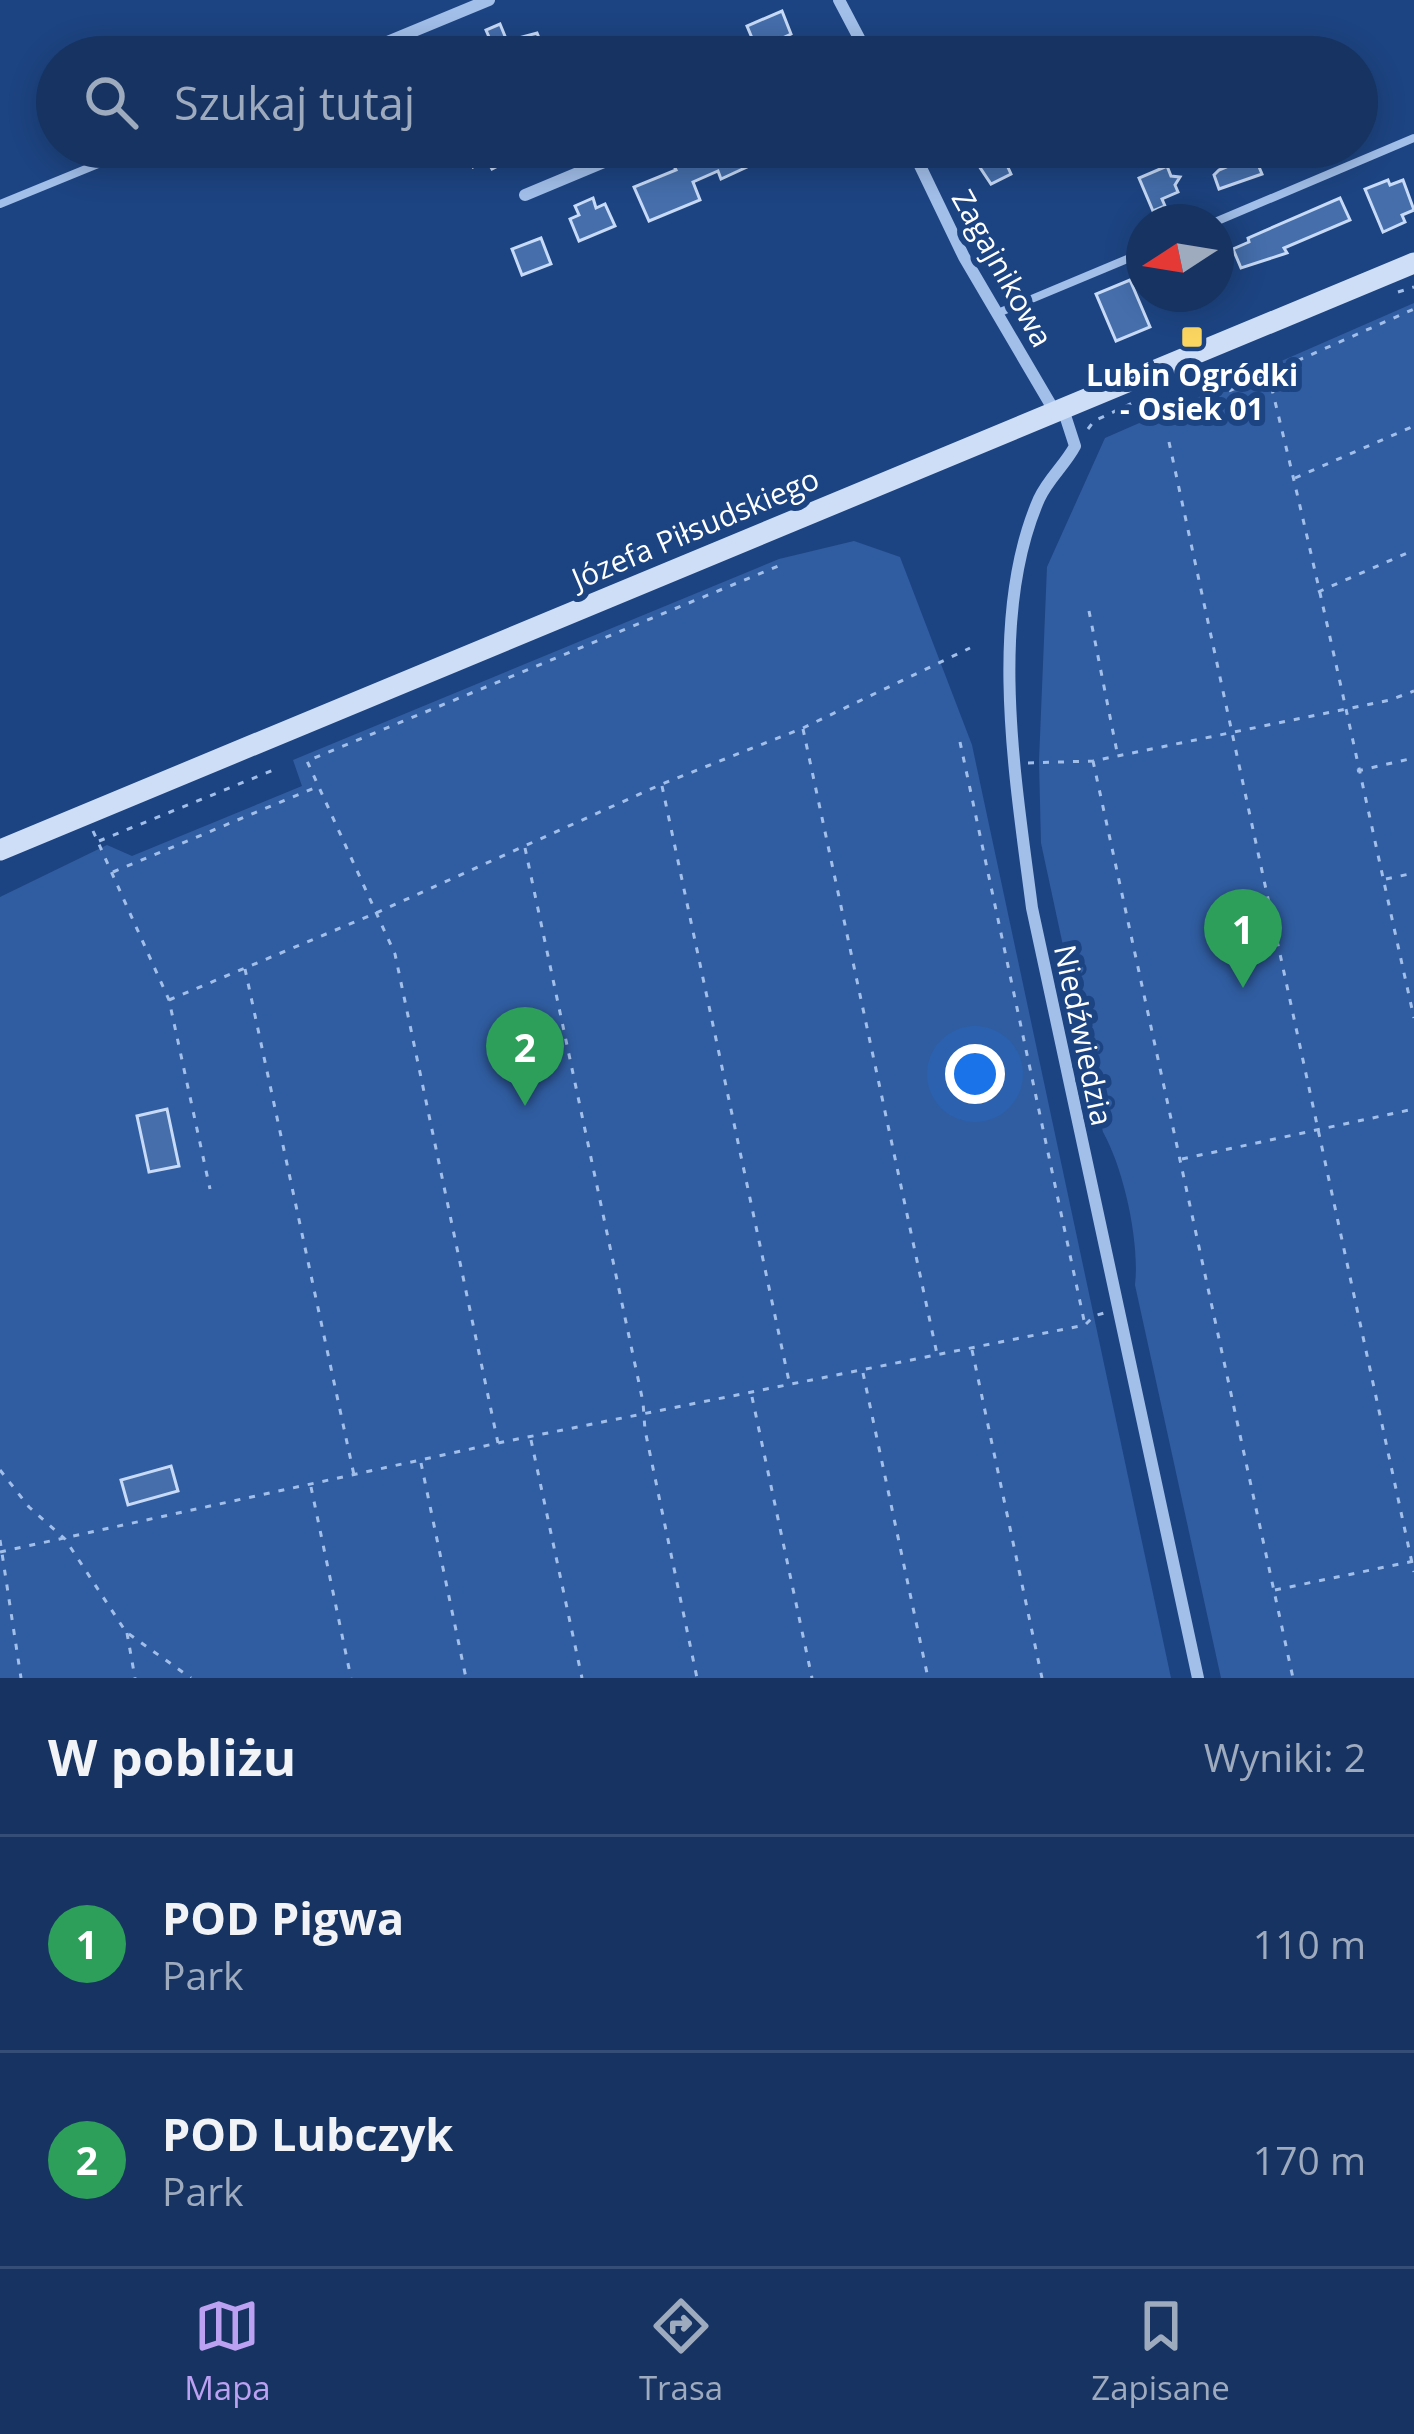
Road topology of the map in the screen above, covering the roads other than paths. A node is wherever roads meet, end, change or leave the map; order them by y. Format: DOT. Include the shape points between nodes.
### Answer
graph roads {
  1 [pos="489,0"];
  2 [pos="838,0"];
  3 [pos="402,36"];
  4 [pos="855,36"];
  5 [pos="1414,138"];
  6 [pos="1378,153"];
  7 [pos="89,168"];
  8 [pos="590,168"];
  9 [pos="921,168"];
  10 [pos="1343,168"];
  11 [pos="525,195"];
  12 [pos="0,205"];
  13 [pos="1234,214"];
  14 [pos="1126,260"];
  15 [pos="1414,263"];
  16 [pos="998,314"];
  17 [pos="1059,410"];
  18 [pos="0,850"];
  19 [pos="1198,1678"];
  1 -- 3 [label="street"];
  2 -- 4 [label="street"];
  5 -- 6 [label="lane"];
  7 -- 12 [label="lane"];
  8 -- 11 [label="street"];
  9 -- 16 [label="street, Zagajnikowa"];
  10 -- 13 [label="lane"];
  14 -- 16 [label="lane"];
  15 -- 17 [label="street, Józefa Piłsudskiego"];
  16 -- 17 [label="street, Zagajnikowa"];
  17 -- 18 [label="street, Józefa Piłsudskiego"];
  17 -- 19 [label="street, Niedźwiedzia" via="1075,446 1040,496 1012,622 1022,835"];
}
